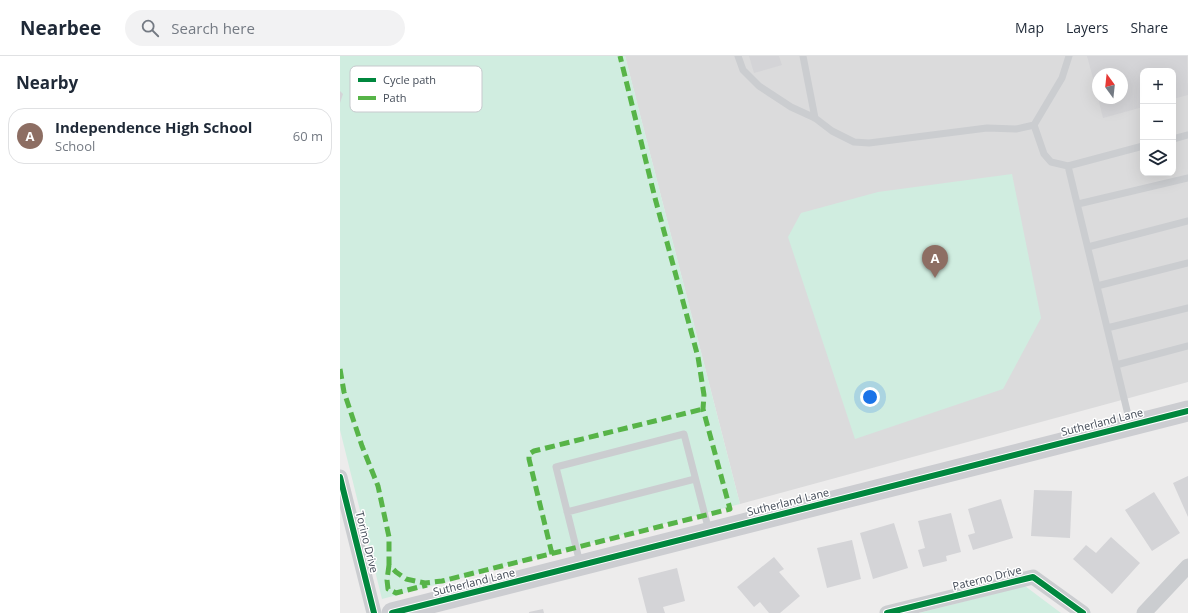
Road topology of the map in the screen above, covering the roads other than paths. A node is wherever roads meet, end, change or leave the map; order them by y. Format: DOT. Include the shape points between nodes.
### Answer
graph roads {
  1 [pos="738,56"];
  2 [pos="803,56"];
  3 [pos="1070,56"];
  4 [pos="815,118"];
  5 [pos="1034,125"];
  6 [pos="1188,135"];
  7 [pos="1176,138"];
  8 [pos="1140,147"];
  9 [pos="1068,166"];
  10 [pos="1188,178"];
  11 [pos="1078,204"];
  12 [pos="1188,220"];
  13 [pos="1088,247"];
  14 [pos="1188,263"];
  15 [pos="1097,286"];
  16 [pos="1188,308"];
  17 [pos="1107,328"];
  18 [pos="1188,346"];
  19 [pos="1116,365"];
  20 [pos="1188,411"];
  21 [pos="1131,425"];
  22 [pos="340,477"];
  23 [pos="696,479"];
  24 [pos="567,512"];
  25 [pos="709,532"];
  26 [pos="580,565"];
  27 [pos="1188,566"];
  28 [pos="374,613"];
  29 [pos="392,613"];
  30 [pos="887,613"];
  31 [pos="1082,613"];
  32 [pos="1144,613"];
  1 -- 4 [label="lane" via="743,70 759,86"];
  2 -- 4 [label="lane"];
  3 -- 5 [label="lane" via="1062,78"];
  4 -- 5 [label="lane" via="832,131 854,142 869,143 987,128 1016,129"];
  5 -- 9 [label="lane" via="1044,154 1051,162"];
  6 -- 7 [label="lane"];
  8 -- 9 [label="lane"];
  9 -- 11 [label="lane"];
  10 -- 11 [label="lane"];
  11 -- 13 [label="lane"];
  12 -- 13 [label="lane"];
  13 -- 15 [label="lane"];
  14 -- 15 [label="lane"];
  15 -- 17 [label="lane"];
  16 -- 17 [label="lane"];
  17 -- 19 [label="lane"];
  18 -- 19 [label="lane"];
  19 -- 21 [label="lane"];
  20 -- 21 [label="street, Sutherland Lane"];
  21 -- 25 [label="street, Sutherland Lane"];
  22 -- 28 [label="street, Torino Drive"];
  23 -- 24 [label="lane"];
  23 -- 24 [label="lane" via="684,434 620,450 556,467"];
  23 -- 25 [label="lane"];
  24 -- 26 [label="lane"];
  25 -- 26 [label="street, Sutherland Lane"];
  26 -- 29 [label="street, Sutherland Lane"];
  27 -- 32 [label="street"];
  30 -- 31 [label="street, Paterno Drive" via="1033,577"];
}
